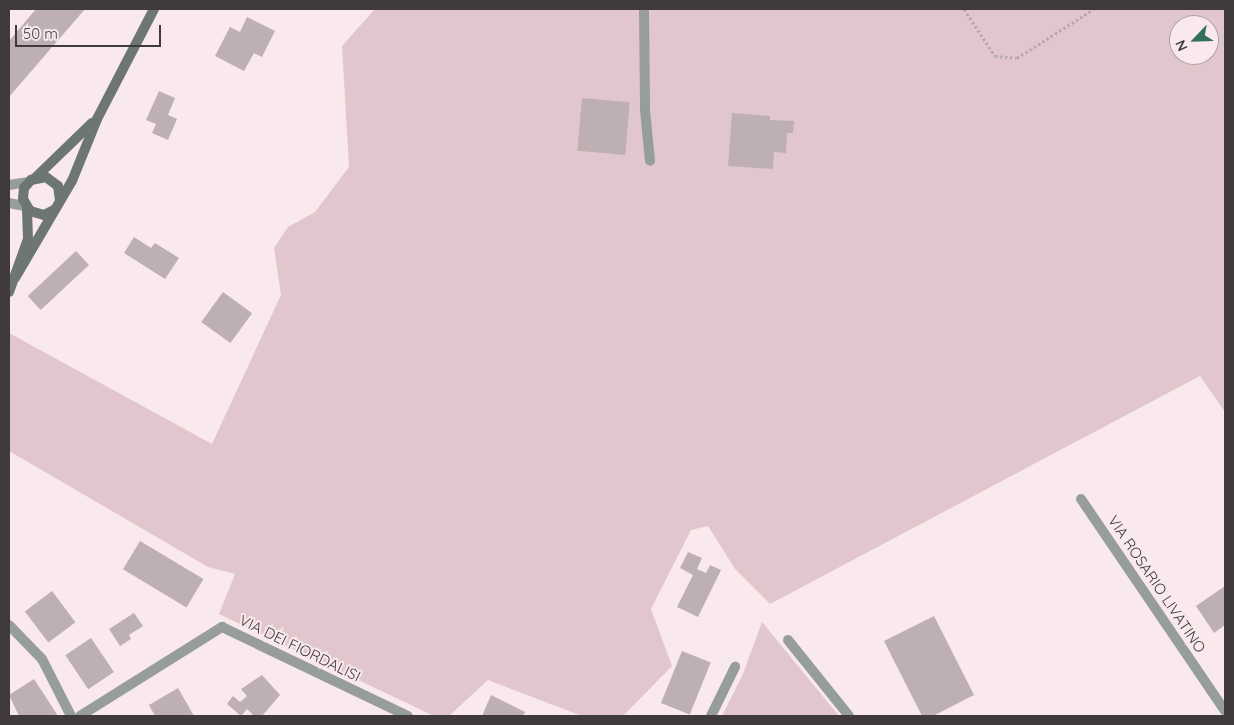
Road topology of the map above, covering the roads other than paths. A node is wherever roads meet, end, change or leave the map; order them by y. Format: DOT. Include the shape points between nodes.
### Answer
graph roads {
  1 [pos="154,9"];
  2 [pos="644,9"];
  3 [pos="97,119"];
  4 [pos="650,161"];
  5 [pos="32,180"];
  6 [pos="9,186"];
  7 [pos="60,200"];
  8 [pos="9,203"];
  9 [pos="26,207"];
  10 [pos="54,210"];
  11 [pos="15,278"];
  12 [pos="9,292"];
  13 [pos="1081,499"];
  14 [pos="9,625"];
  15 [pos="788,640"];
  16 [pos="735,668"];
  17 [pos="1225,711"];
  18 [pos="71,716"];
  19 [pos="80,716"];
  20 [pos="408,716"];
  21 [pos="711,716"];
  22 [pos="849,716"];
  1 -- 3 [label="street"];
  2 -- 4 [label="street" via="645,110"];
  3 -- 5 [label="street"];
  3 -- 7 [label="street" via="72,181"];
  5 -- 6 [label="street"];
  5 -- 7 [label="street" via="53,180 59,189"];
  5 -- 9 [label="street" via="23,191"];
  7 -- 10 [label="street"];
  8 -- 9 [label="street"];
  9 -- 10 [label="street" via="41,215"];
  9 -- 11 [label="street" via="28,239"];
  10 -- 11 [label="street" via="45,231"];
  11 -- 12 [label="street"];
  13 -- 17 [label="street, VIA ROSARIO LIVATINO"];
  14 -- 18 [label="street" via="42,659"];
  15 -- 22 [label="street"];
  16 -- 21 [label="street"];
  19 -- 20 [label="street, VIA DEI FIORDALISI" via="222,627"];
}
